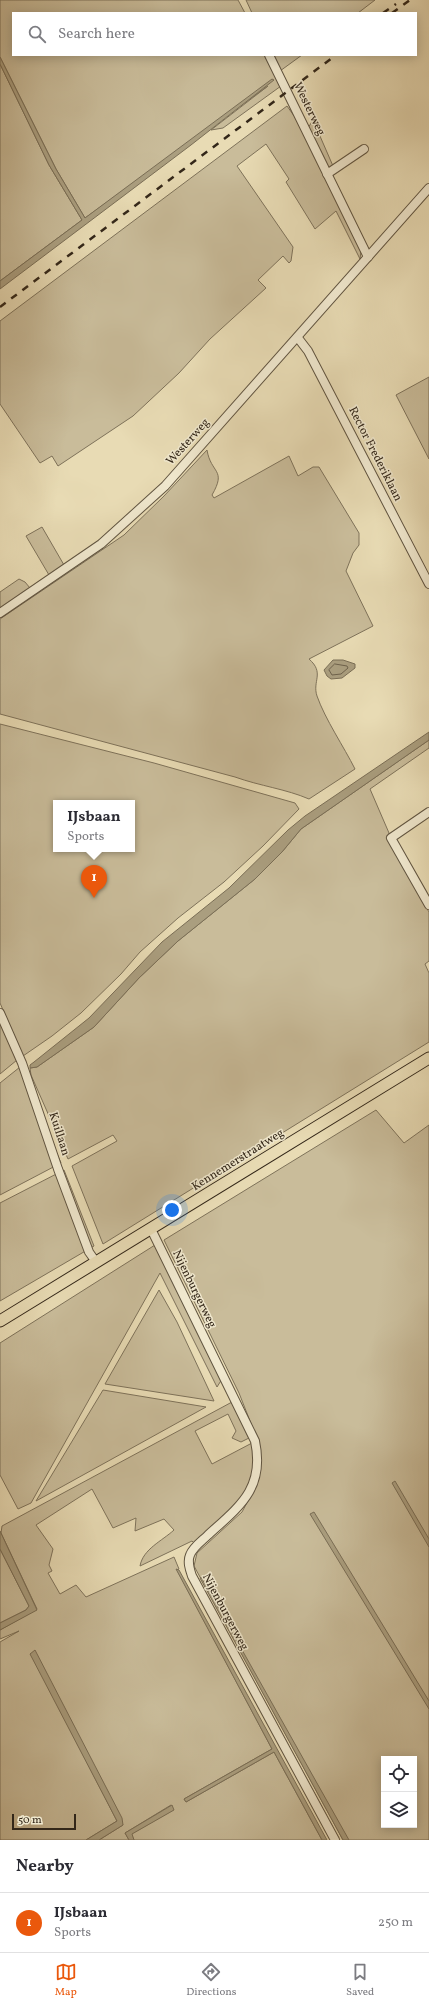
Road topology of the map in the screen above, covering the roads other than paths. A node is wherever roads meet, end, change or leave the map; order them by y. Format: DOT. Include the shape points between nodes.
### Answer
graph roads {
  1 [pos="269,56"];
  2 [pos="364,149"];
  3 [pos="327,174"];
  4 [pos="429,188"];
  5 [pos="368,257"];
  6 [pos="298,338"];
  7 [pos="429,584"];
  8 [pos="0,613"];
  9 [pos="429,812"];
  10 [pos="429,905"];
  11 [pos="0,1012"];
  12 [pos="429,1058"];
  13 [pos="151,1229"];
  14 [pos="96,1262"];
  15 [pos="0,1321"];
  16 [pos="335,1840"];
  1 -- 3 [label="street, Westerweg"];
  2 -- 3 [label="street"];
  3 -- 5 [label="street, Westerweg"];
  4 -- 5 [label="street, Westerweg"];
  5 -- 6 [label="street, Westerweg"];
  6 -- 7 [label="street, Rector Frederiklaan" via="308,351"];
  6 -- 8 [label="street, Westerweg" via="165,486 101,544"];
  9 -- 10 [label="street" via="391,838"];
  11 -- 14 [label="street, Kuillaan" via="22,1063 89,1252"];
  12 -- 13 [label="main road, Kennemerstraatweg"];
  13 -- 14 [label="main road, Kennemerstraatweg"];
  13 -- 16 [label="street, Nijenburgerweg" via="255,1441 257,1451 257,1470 253,1486 241,1504 193,1550 188,1561 192,1576"];
  14 -- 15 [label="main road, Kennemerstraatweg"];
}
